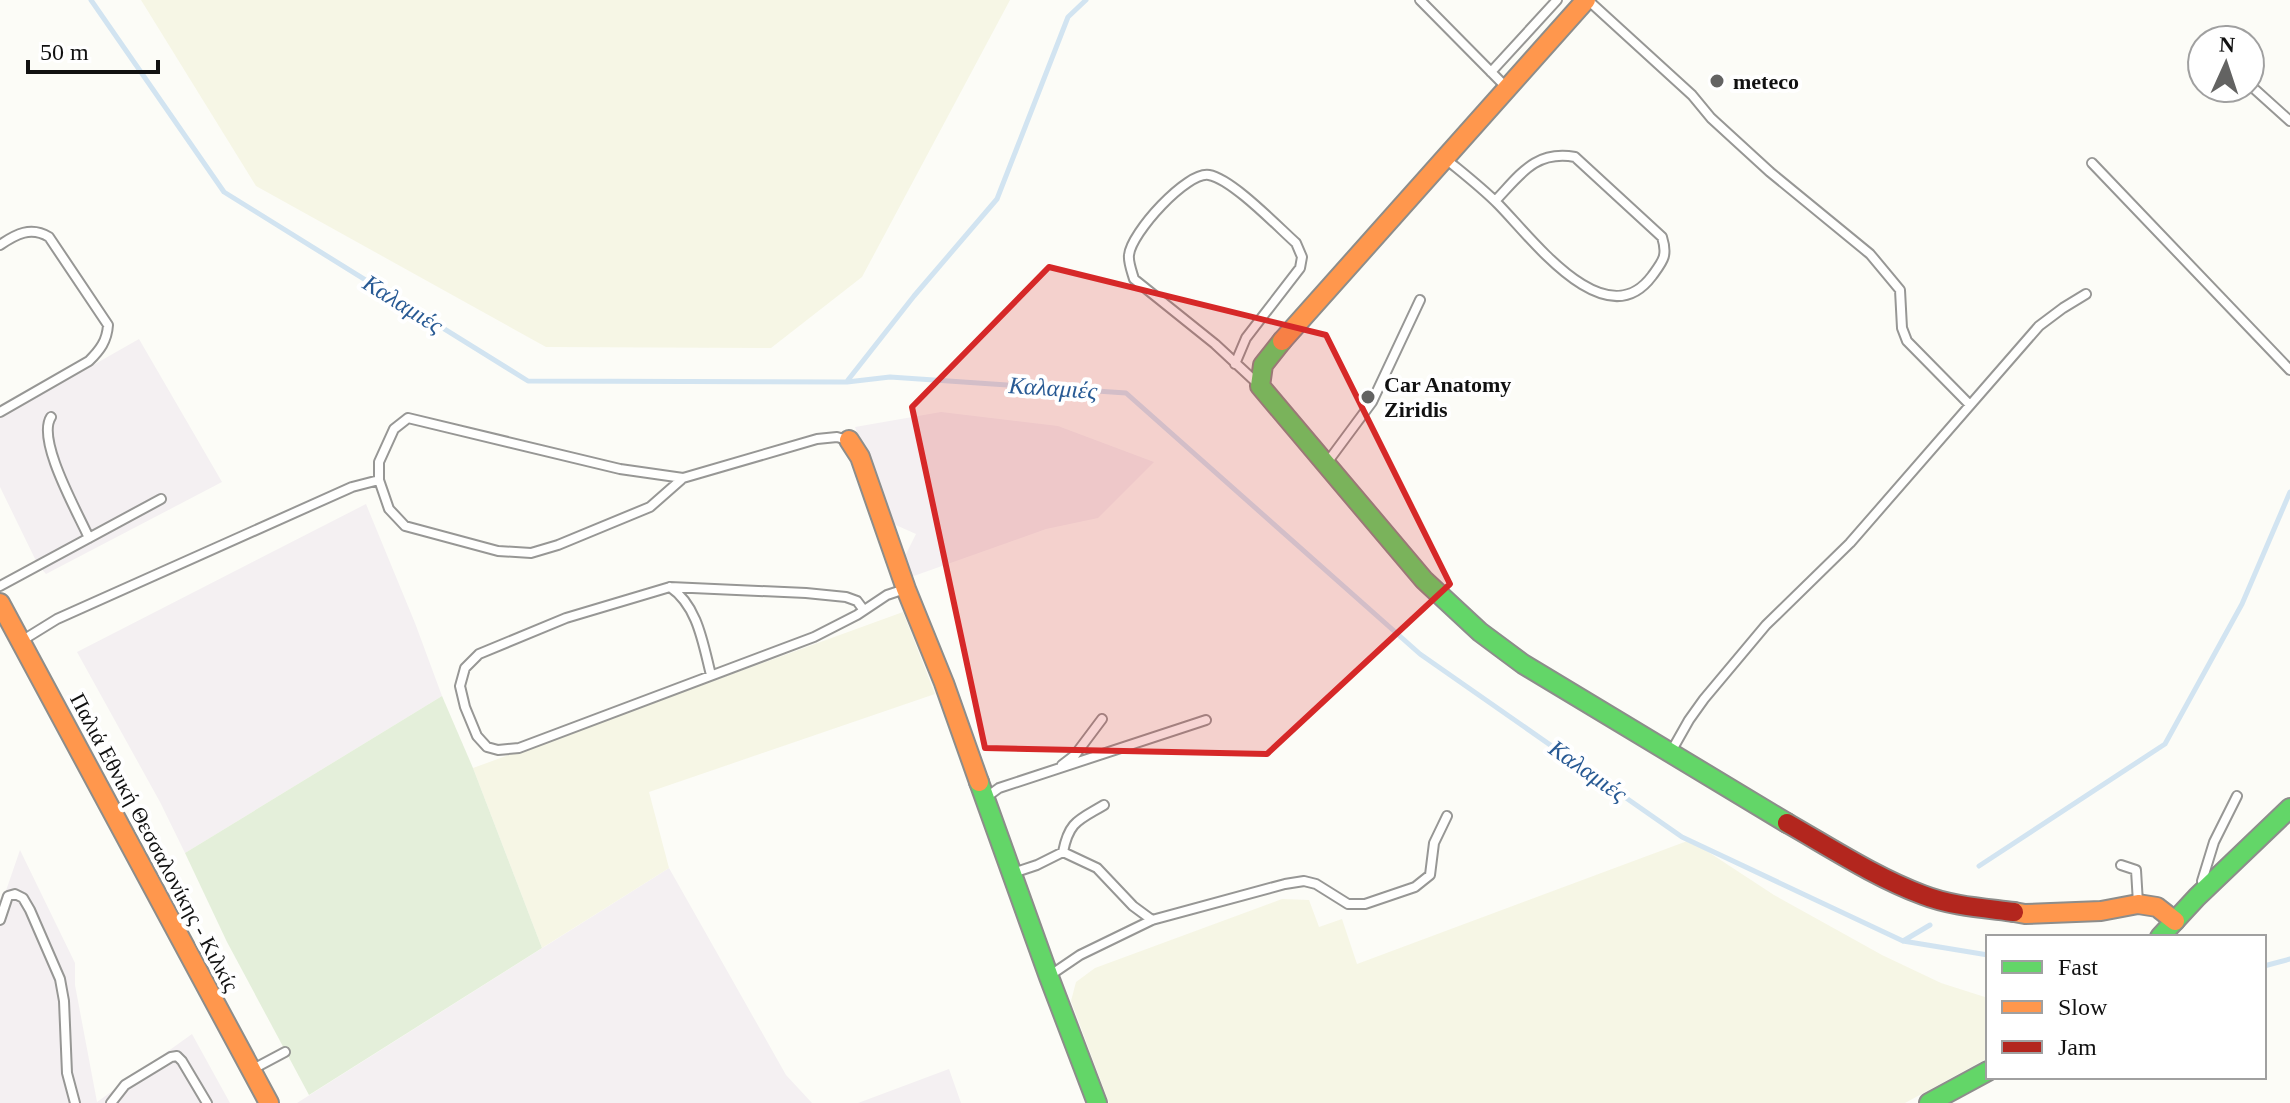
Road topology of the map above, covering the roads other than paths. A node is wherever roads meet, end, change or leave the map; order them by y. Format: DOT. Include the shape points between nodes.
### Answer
graph roads {
  1 [pos="1420,0"];
  2 [pos="1557,0"];
  3 [pos="1587,0"];
  4 [pos="1491,72"];
  5 [pos="1508,88"];
  6 [pos="2266,99"];
  7 [pos="2290,121"];
  8 [pos="1446,159"];
  9 [pos="2092,163"];
  10 [pos="1495,201"];
  11 [pos="0,245"];
  12 [pos="2086,294"];
  13 [pos="1420,300"];
  14 [pos="1235,364"];
  15 [pos="2290,370"];
  16 [pos="1260,386"];
  17 [pos="1970,405"];
  18 [pos="0,412"];
  19 [pos="51,417"];
  20 [pos="849,440"];
  21 [pos="1326,464"];
  22 [pos="683,478"];
  23 [pos="379,480"];
  24 [pos="161,499"];
  25 [pos="89,538"];
  26 [pos="0,586"];
  27 [pos="670,587"];
  28 [pos="906,589"];
  29 [pos="0,603"];
  30 [pos="863,609"];
  31 [pos="19,642"];
  32 [pos="711,675"];
  33 [pos="1102,719"];
  34 [pos="1206,720"];
  35 [pos="1671,753"];
  36 [pos="1055,770"];
  37 [pos="2237,796"];
  38 [pos="984,799"];
  39 [pos="1104,805"];
  40 [pos="2290,808"];
  41 [pos="1447,816"];
  42 [pos="1063,852"];
  43 [pos="2121,865"];
  44 [pos="1011,873"];
  45 [pos="2197,897"];
  46 [pos="2138,904"];
  47 [pos="0,920"];
  48 [pos="1152,920"];
  49 [pos="2175,921"];
  50 [pos="2162,935"];
  51 [pos="1049,977"];
  52 [pos="285,1052"];
  53 [pos="251,1070"];
  54 [pos="1986,1072"];
  55 [pos="75,1103"];
  56 [pos="111,1103"];
  57 [pos="207,1103"];
  58 [pos="269,1103"];
  59 [pos="1097,1103"];
  60 [pos="1929,1103"];
  1 -- 4 [label="lane"];
  2 -- 4 [label="lane"];
  3 -- 5 [label="street"];
  3 -- 17 [label="lane" via="1770,172 1870,254 1900,290 1907,341"];
  4 -- 5 [label="lane"];
  5 -- 8 [label="street"];
  6 -- 7 [label="lane"];
  8 -- 10 [label="lane"];
  8 -- 16 [label="street" via="1274,350 1263,365"];
  9 -- 15 [label="lane"];
  10 -- 10 [label="lane" via="1557,266 1583,286 1609,295 1642,289 1664,259 1662,237 1575,157 1559,154 1529,165"];
  11 -- 18 [label="lane" via="29,231 49,237 108,325 108,336 89,361"];
  12 -- 17 [label="lane" via="2039,326"];
  13 -- 21 [label="lane" via="1372,402"];
  14 -- 14 [label="lane" via="1134,279 1129,254 1140,231 1195,176 1229,184 1296,243 1302,257 1300,268 1246,338"];
  14 -- 16 [label="lane"];
  16 -- 21 [label="street"];
  17 -- 35 [label="lane" via="1850,543 1766,625 1704,699"];
  19 -- 25 [label="lane" via="46,432 52,456"];
  20 -- 22 [label="lane" via="817,439"];
  20 -- 28 [label="street" via="860,457"];
  21 -- 35 [label="street" via="1424,580 1480,632 1523,664"];
  22 -- 23 [label="lane" via="620,469 408,418 386,444"];
  22 -- 23 [label="lane" via="650,507 531,553 498,551 405,526 389,509"];
  23 -- 31 [label="lane" via="352,487 57,619"];
  24 -- 25 [label="lane"];
  25 -- 26 [label="lane"];
  27 -- 30 [label="lane" via="846,597"];
  27 -- 32 [label="lane" via="682,595 696,622"];
  27 -- 32 [label="lane" via="566,618 479,654 465,668 460,686 477,736 487,747 519,748"];
  28 -- 30 [label="lane"];
  28 -- 38 [label="street"];
  29 -- 31 [label="street, Παλιά Εθνική Θεσσαλονίκης - Κιλκίς"];
  30 -- 32 [label="lane" via="814,637"];
  31 -- 53 [label="street, Παλιά Εθνική Θεσσαλονίκης - Κιλκίς"];
  33 -- 36 [label="lane" via="1075,755"];
  34 -- 36 [label="lane"];
  35 -- 46 [label="street" via="1924,896 2025,914"];
  36 -- 38 [label="lane" via="999,788"];
  37 -- 45 [label="lane" via="2214,842"];
  38 -- 44 [label="street"];
  39 -- 42 [label="lane" via="1072,824"];
  40 -- 45 [label="street"];
  41 -- 48 [label="lane" via="1434,843 1430,875 1415,887 1365,904 1348,904 1304,881"];
  42 -- 44 [label="lane"];
  42 -- 48 [label="lane" via="1097,868"];
  43 -- 46 [label="lane" via="2136,870"];
  44 -- 51 [label="street"];
  45 -- 49 [label="street"];
  46 -- 49 [label="street" via="2157,907"];
  47 -- 55 [label="lane" via="8,896 23,898 55,966"];
  48 -- 51 [label="lane" via="1080,955"];
  49 -- 50 [label="street"];
  51 -- 59 [label="street"];
  52 -- 53 [label="lane"];
  53 -- 58 [label="street, Παλιά Εθνική Θεσσαλονίκης - Κιλκίς"];
  54 -- 60 [label="street"];
  56 -- 57 [label="lane" via="125,1085 177,1056"];
}
